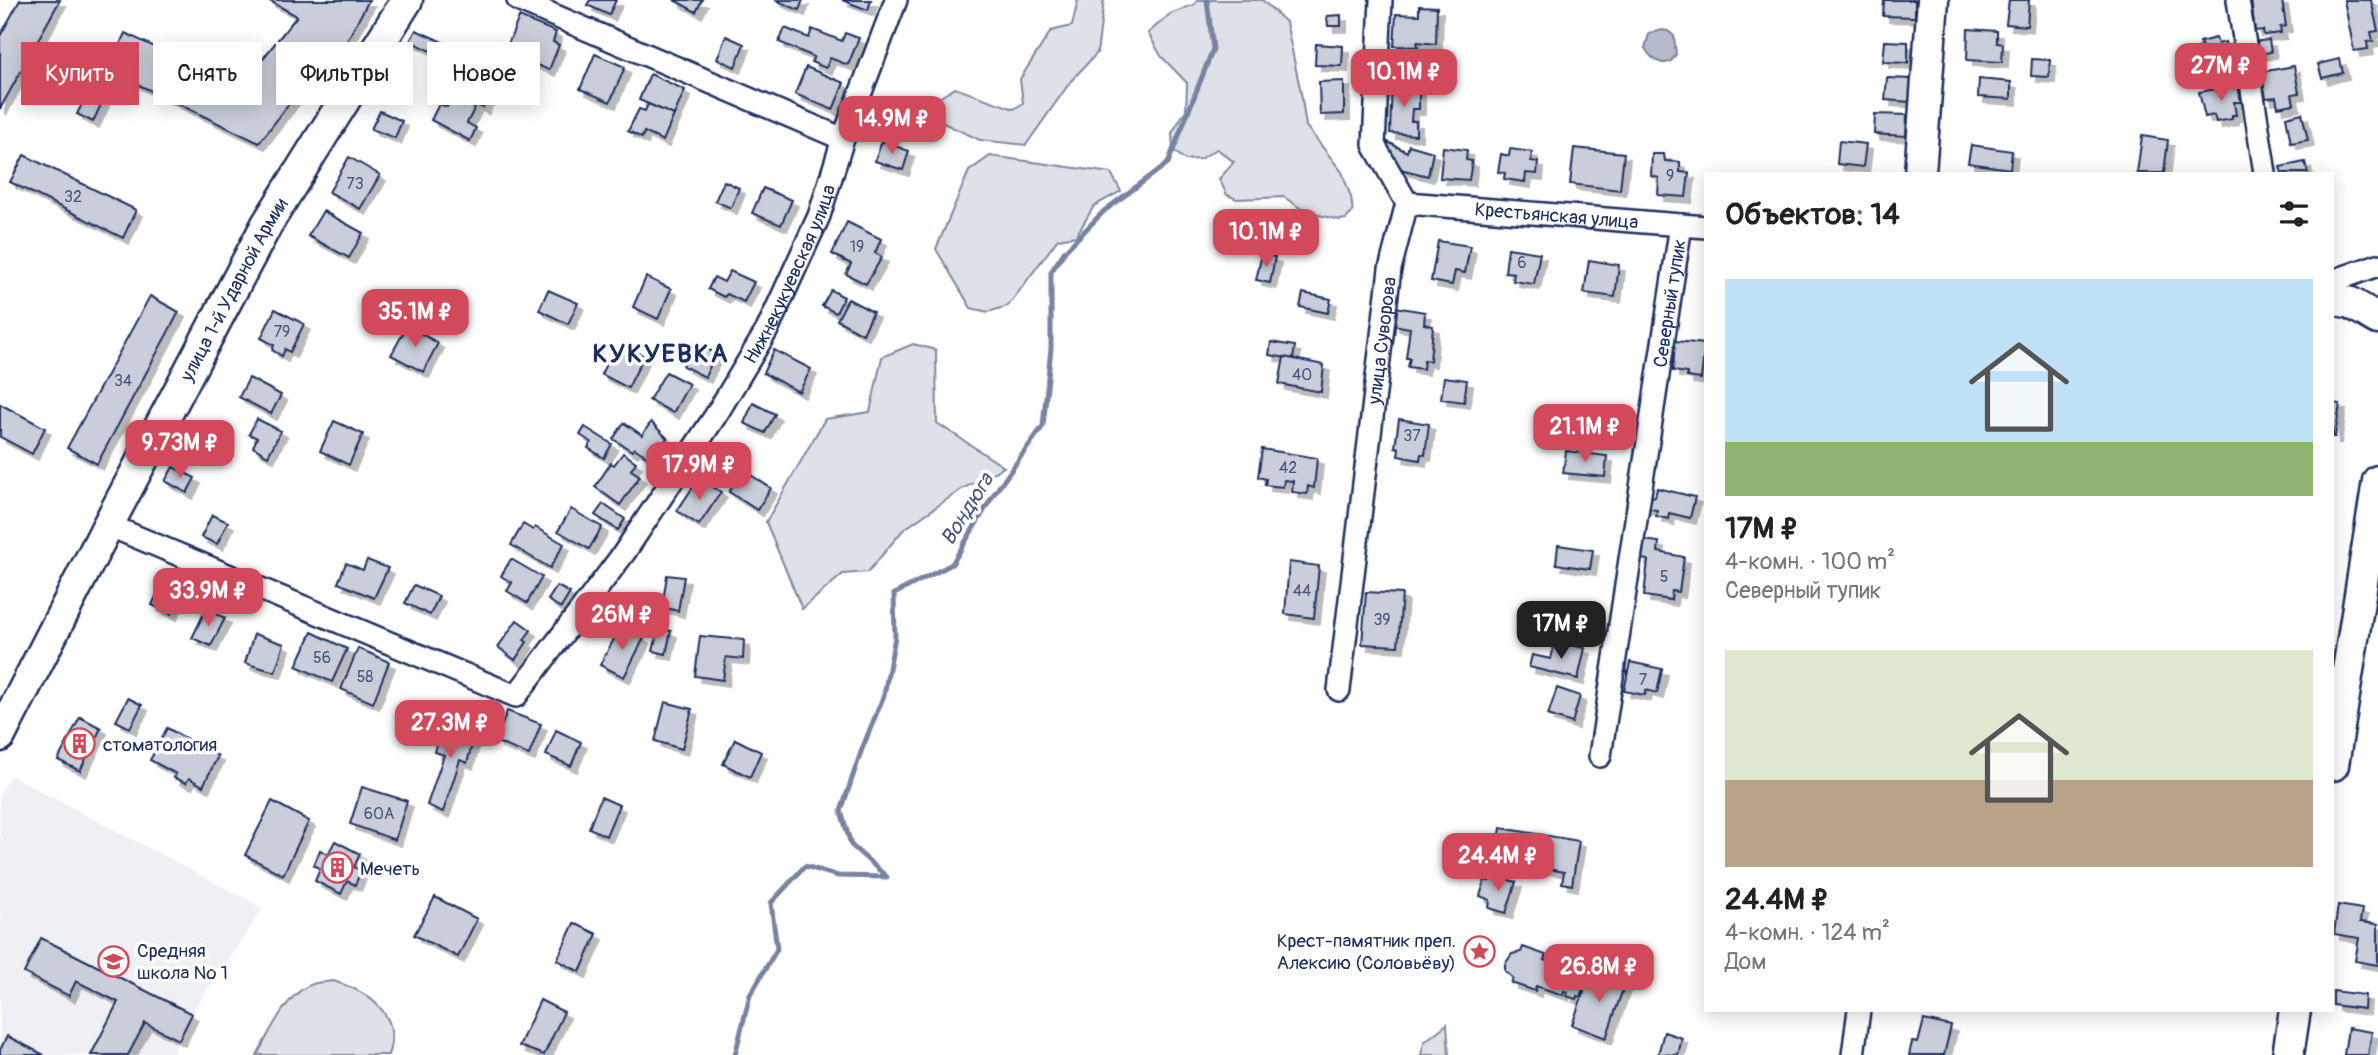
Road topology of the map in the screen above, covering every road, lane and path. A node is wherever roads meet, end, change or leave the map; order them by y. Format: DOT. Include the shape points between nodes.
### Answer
graph roads {
  1 [pos="407,0"];
  2 [pos="518,0"];
  3 [pos="896,0"];
  4 [pos="1381,0"];
  5 [pos="1933,0"];
  6 [pos="2238,0"];
  7 [pos="844,139"];
  8 [pos="1920,172"];
  9 [pos="2265,172"];
  10 [pos="1407,203"];
  11 [pos="1681,225"];
  12 [pos="1704,227"];
  13 [pos="2378,265"];
  14 [pos="2334,281"];
  15 [pos="2334,299"];
  16 [pos="2378,319"];
  17 [pos="2378,481"];
  18 [pos="108,525"];
  19 [pos="1339,690"];
  20 [pos="0,736"];
  21 [pos="1600,756"];
  22 [pos="2334,759"];
  23 [pos="1859,1012"];
  24 [pos="2295,1012"];
  25 [pos="1853,1055"];
  26 [pos="2288,1055"];
  1 -- 18 [label="main road, улица 1-й Ударной Армии" via="267,224"];
  2 -- 7 [label="street"];
  3 -- 7 [label="street, Нижнекукуевская улица"];
  4 -- 10 [label="street" via="1374,145"];
  5 -- 8 [label="main road"];
  6 -- 9 [label="street"];
  7 -- 18 [label="street, Нижнекукуевская улица" via="819,216 767,330 625,553 516,696"];
  10 -- 11 [label="street, Крестьянская улица"];
  10 -- 19 [label="street, улица Суворова" via="1390,269"];
  11 -- 12 [label="street, Крестьянская улица"];
  11 -- 21 [label="street, Северный тупик"];
  13 -- 14 [label="street"];
  15 -- 16 [label="main road" via="2351,303"];
  17 -- 22 [label="main road"];
  18 -- 20 [label="main road, улица 1-й Ударной Армии"];
  23 -- 25 [label="street"];
  24 -- 26 [label="main road"];
}
